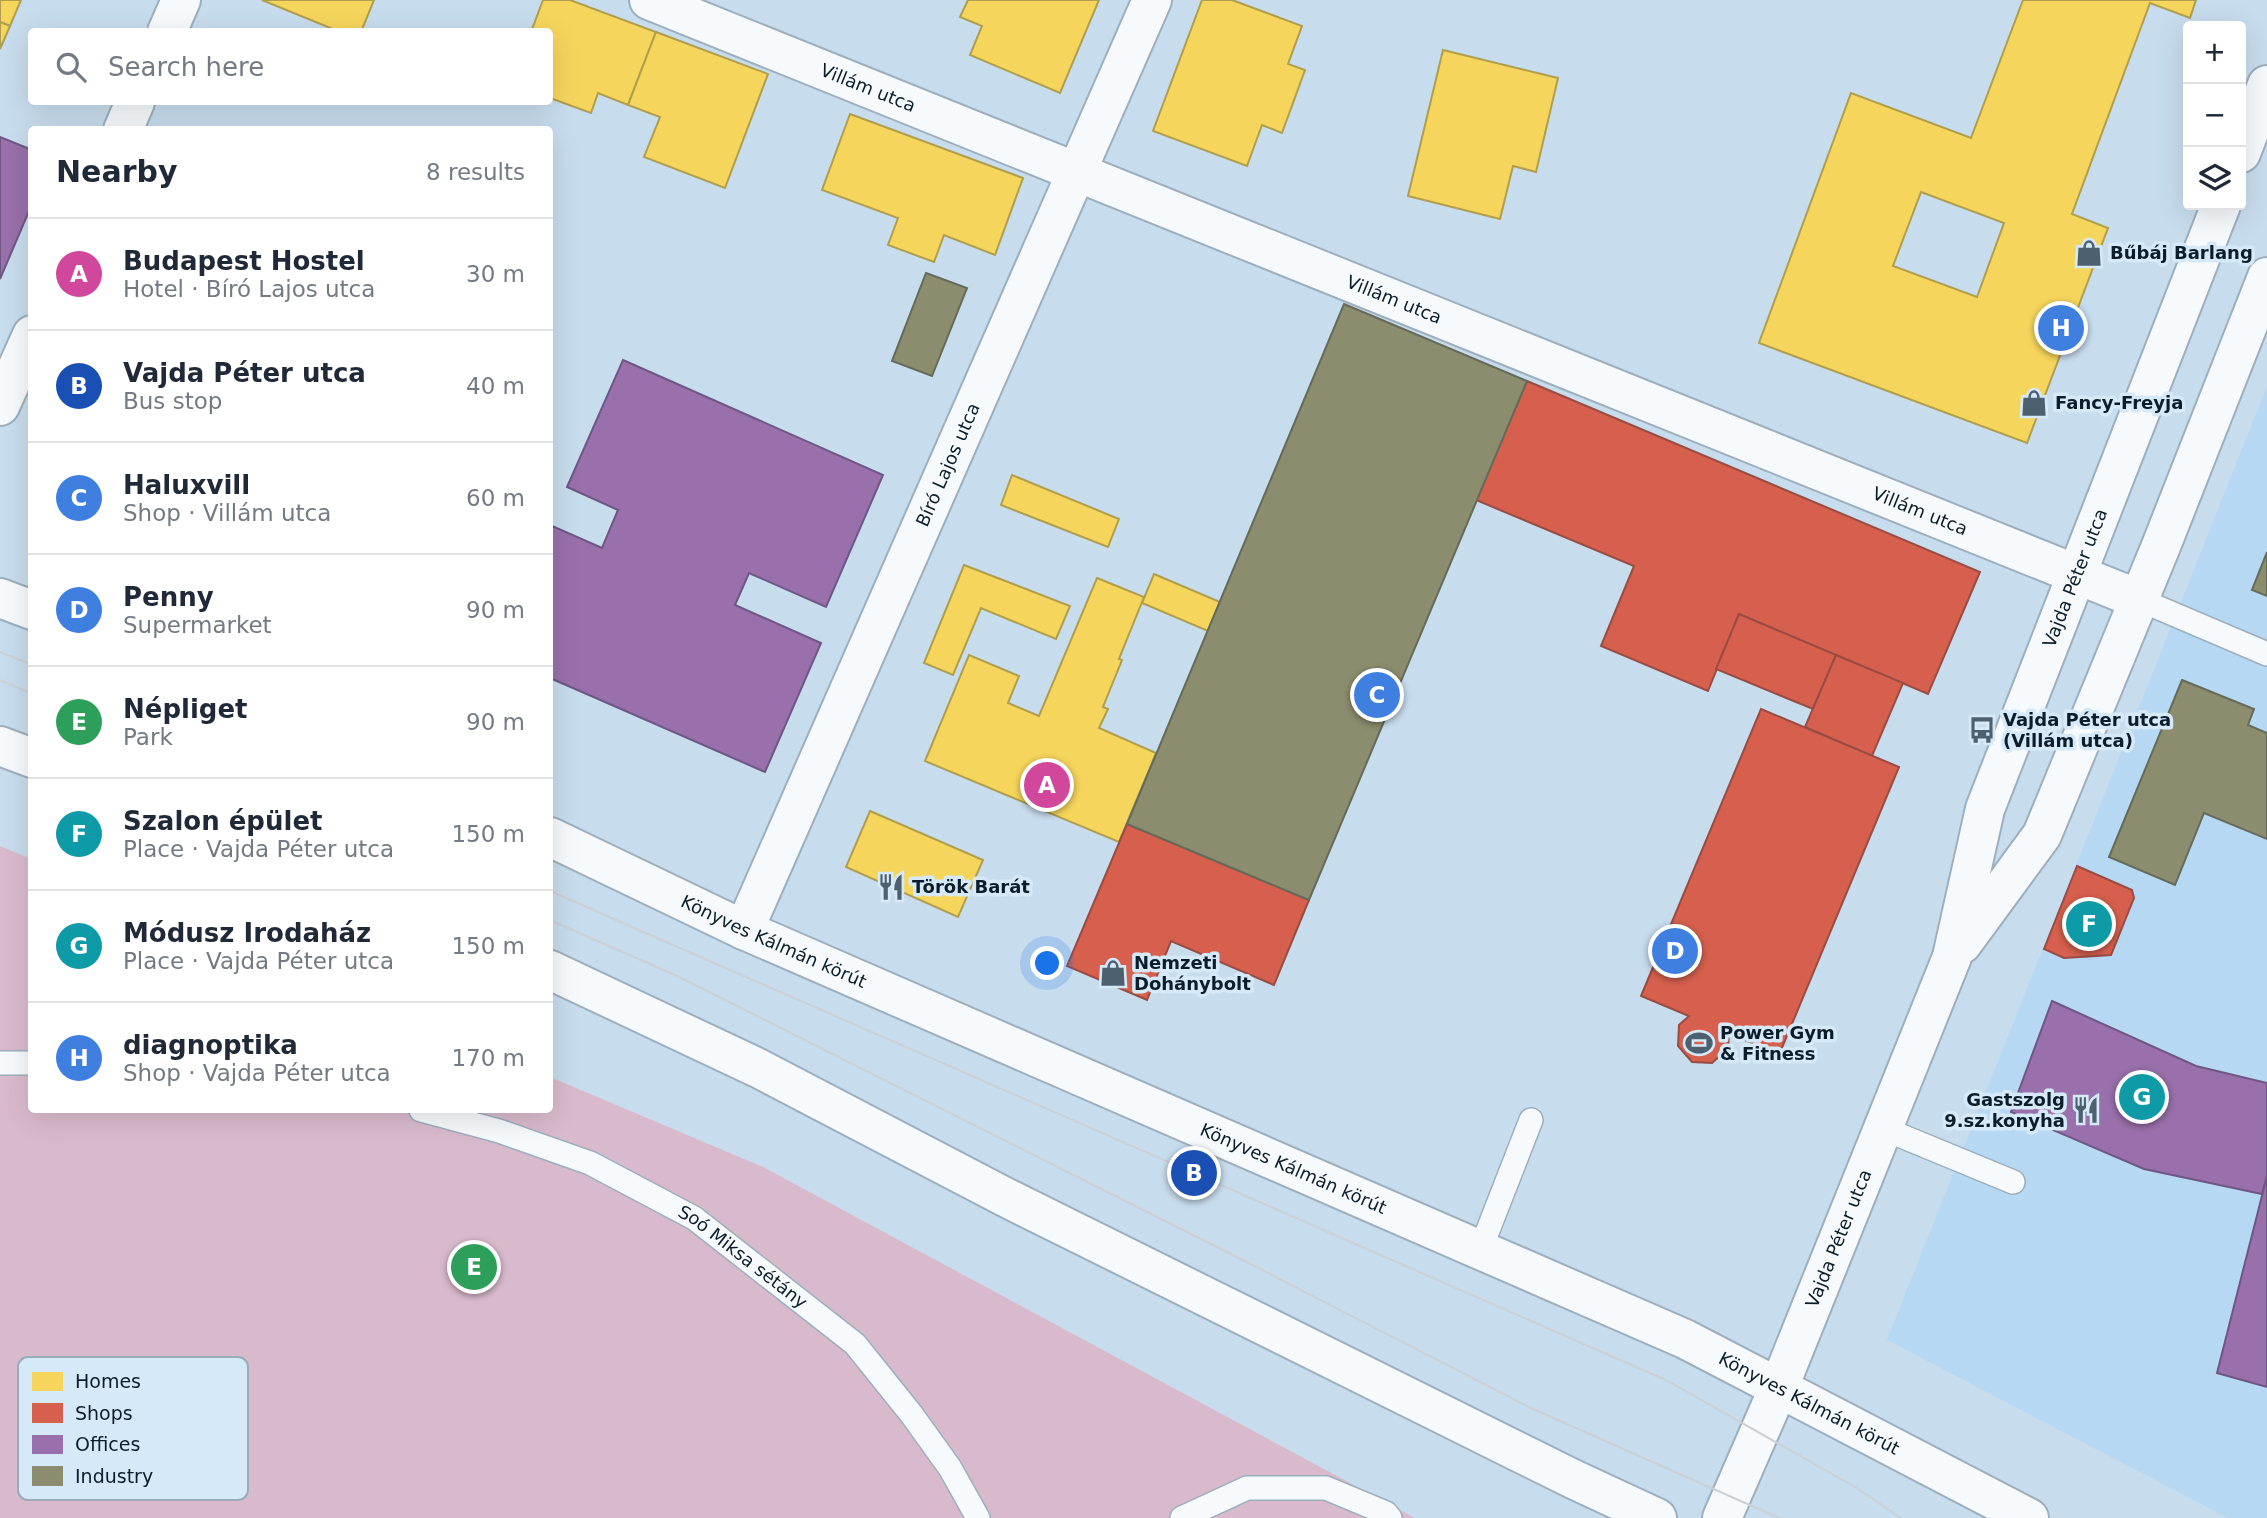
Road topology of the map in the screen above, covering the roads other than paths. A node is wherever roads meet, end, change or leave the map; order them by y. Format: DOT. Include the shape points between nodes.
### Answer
graph roads {
  1 [pos="181,0"];
  2 [pos="649,0"];
  3 [pos="1152,0"];
  4 [pos="169,28"];
  5 [pos="2267,85"];
  6 [pos="134,105"];
  7 [pos="125,126"];
  8 [pos="2243,147"];
  9 [pos="1076,173"];
  10 [pos="2219,210"];
  11 [pos="2267,277"];
  12 [pos="28,344"];
  13 [pos="0,406"];
  14 [pos="2077,574"];
  15 [pos="2138,599"];
  16 [pos="2267,654"];
  17 [pos="0,746"];
  18 [pos="28,756"];
  19 [pos="553,838"];
  20 [pos="744,930"];
  21 [pos="1952,957"];
  22 [pos="553,971"];
  23 [pos="0,1063"];
  24 [pos="28,1063"];
  25 [pos="432,1113"];
  26 [pos="1531,1120"];
  27 [pos="1882,1128"];
  28 [pos="2013,1182"];
  29 [pos="1481,1248"];
  30 [pos="1779,1387"];
  31 [pos="978,1518"];
  32 [pos="1182,1518"];
  33 [pos="1390,1518"];
  34 [pos="1657,1518"];
  35 [pos="1722,1518"];
  36 [pos="2029,1518"];
  1 -- 4 [label="street"];
  2 -- 9 [label="street, Villám utca"];
  3 -- 9 [label="street, Bíró Lajos utca"];
  5 -- 8 [label="street"];
  6 -- 7 [label="street"];
  9 -- 14 [label="street, Villám utca"];
  9 -- 20 [label="street, Bíró Lajos utca"];
  10 -- 14 [label="street, Vajda Péter utca"];
  11 -- 15 [label="street, Vajda Péter utca"];
  12 -- 13 [label="street"];
  14 -- 15 [label="street, Villám utca"];
  14 -- 21 [label="street, Vajda Péter utca" via="1985,809"];
  15 -- 16 [label="lane"];
  15 -- 21 [label="street, Vajda Péter utca" via="2042,835"];
  17 -- 18 [label="street"];
  19 -- 20 [label="street, Könyves Kálmán körút"];
  20 -- 29 [label="street, Könyves Kálmán körút"];
  21 -- 27 [label="street, Vajda Péter utca"];
  22 -- 34 [label="street" via="758,1068 1065,1228"];
  23 -- 24 [label="lane"];
  25 -- 31 [label="lane, Soó Miksa sétány" via="590,1163 694,1218 855,1344 950,1468"];
  26 -- 29 [label="lane"];
  27 -- 28 [label="lane"];
  27 -- 30 [label="street, Vajda Péter utca"];
  29 -- 30 [label="street, Könyves Kálmán körút" via="1685,1339"];
  30 -- 35 [label="street, Vajda Péter utca"];
  30 -- 36 [label="street, Könyves Kálmán körút"];
  32 -- 33 [label="lane" via="1247,1488 1326,1488"];
}
